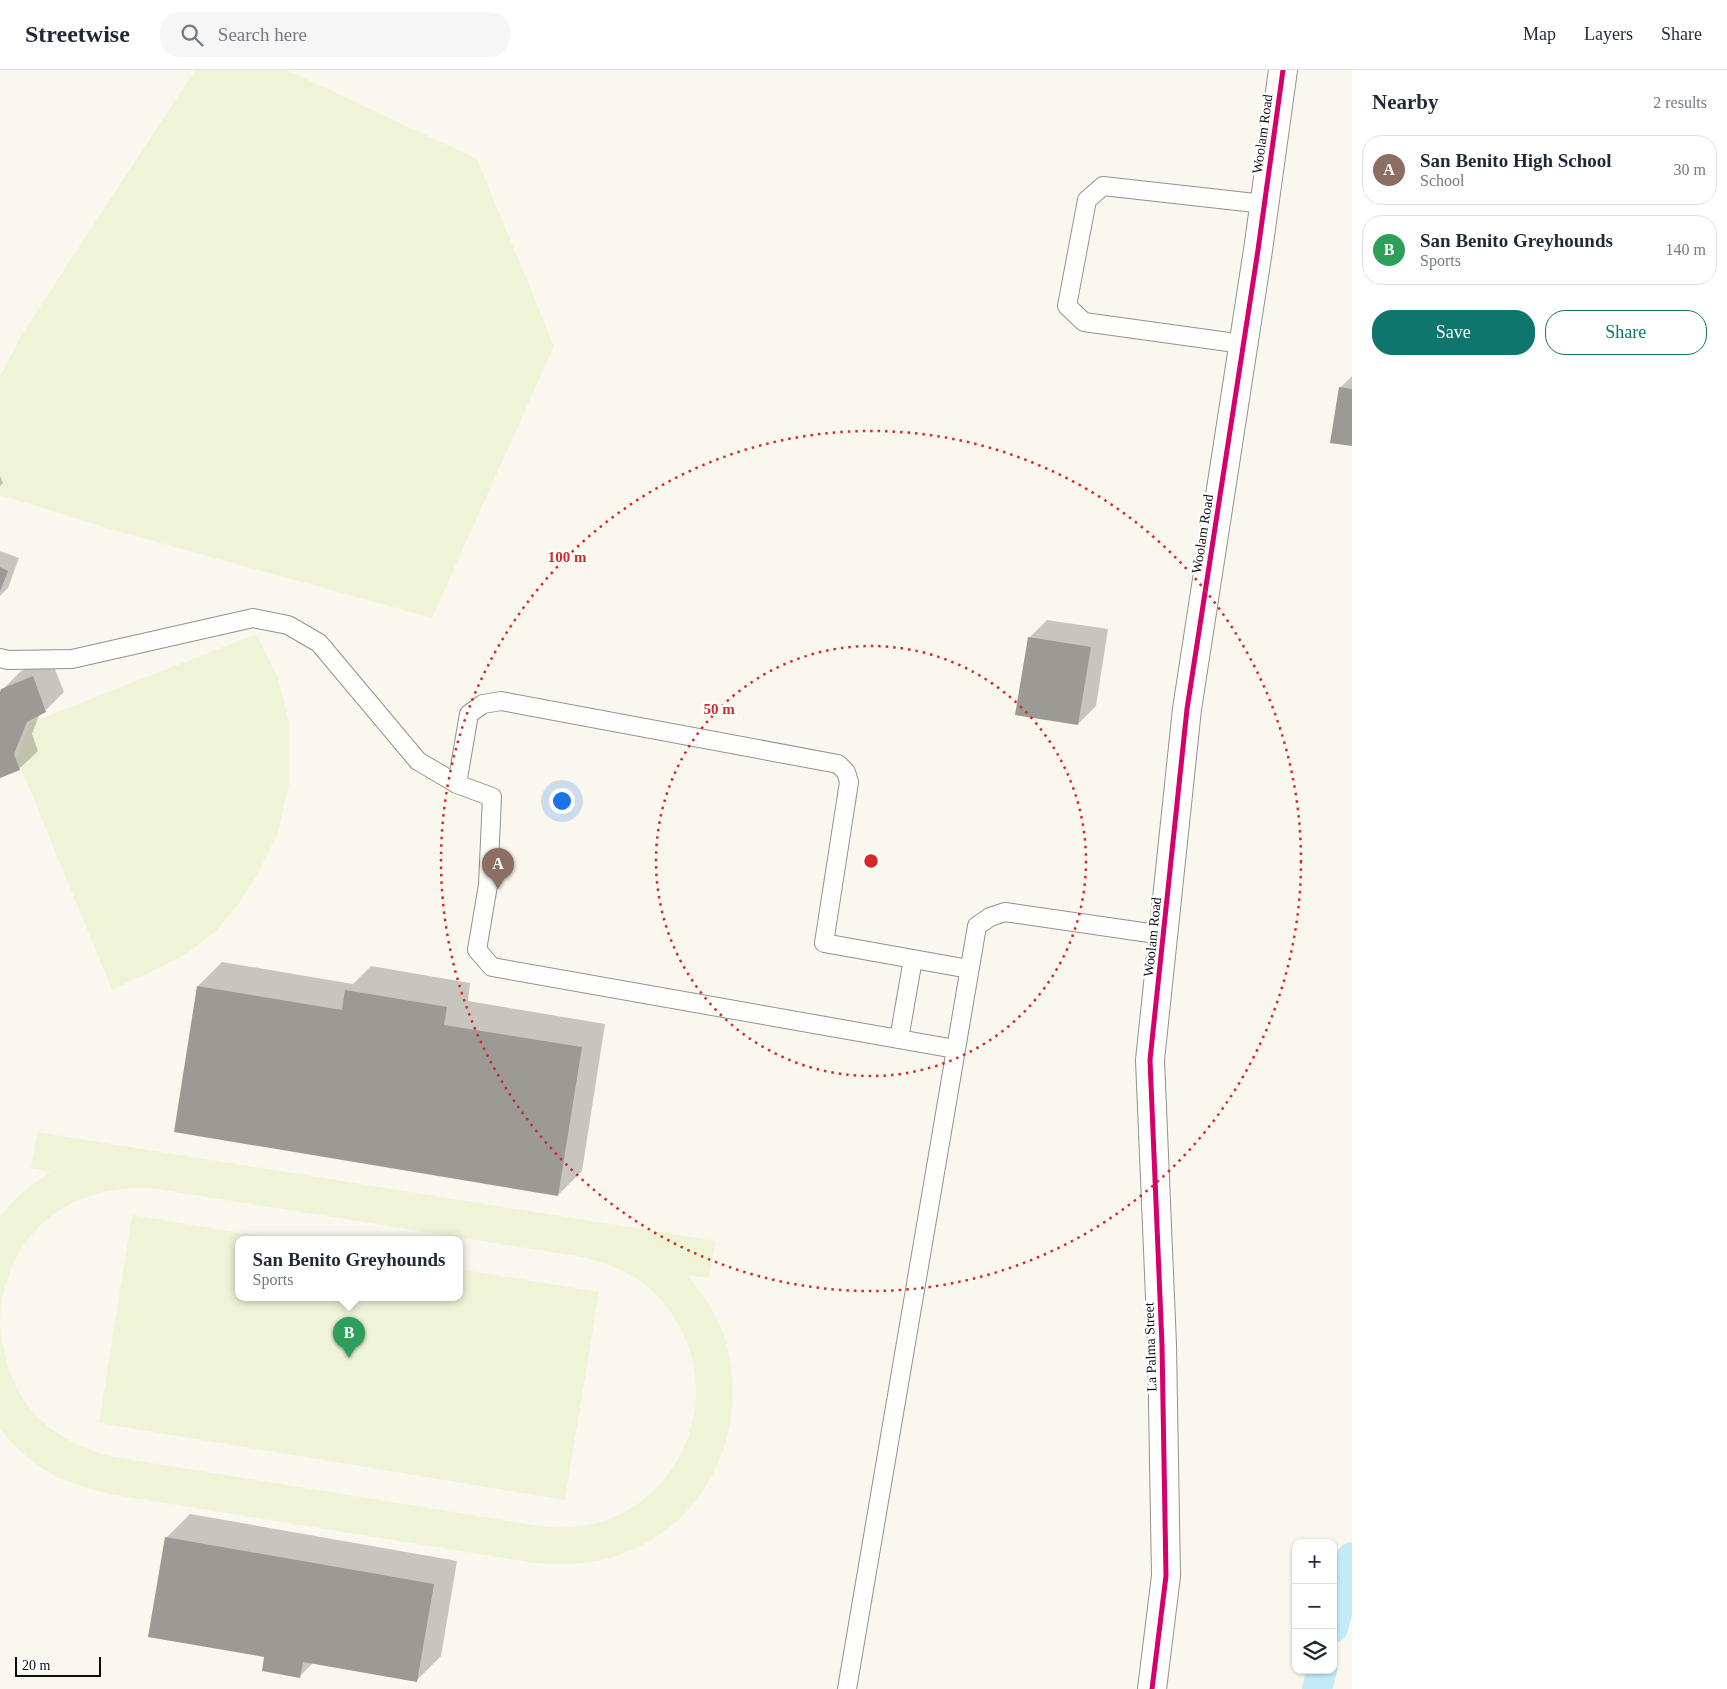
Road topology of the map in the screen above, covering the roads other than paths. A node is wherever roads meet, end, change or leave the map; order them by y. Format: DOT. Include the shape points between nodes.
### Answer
graph roads {
  1 [pos="1283,70"];
  2 [pos="1264,204"];
  3 [pos="1243,344"];
  4 [pos="0,658"];
  5 [pos="457,784"];
  6 [pos="1163,935"];
  7 [pos="914,959"];
  8 [pos="969,969"];
  9 [pos="1156,1004"];
  10 [pos="900,1039"];
  11 [pos="955,1048"];
  12 [pos="847,1689"];
  13 [pos="1152,1689"];
  1 -- 2 [label="street, Woolam Road"];
  2 -- 3 [label="street, Woolam Road"];
  2 -- 3 [label="lane" via="1103,186 1086,200 1067,306 1084,322"];
  3 -- 6 [label="street, Woolam Road" via="1186,709"];
  4 -- 5 [label="lane" via="72,659 253,618 288,625 319,643 418,761"];
  5 -- 7 [label="lane" via="469,714 483,704 501,701 838,764 846,772 849,782 824,943"];
  5 -- 10 [label="lane" via="492,797 488,884 477,950 492,967"];
  6 -- 8 [label="lane" via="1005,912 977,926"];
  6 -- 9 [label="street, Woolam Road"];
  7 -- 8 [label="lane"];
  7 -- 10 [label="lane"];
  8 -- 11 [label="lane"];
  9 -- 13 [label="street, La Palma Street" via="1150,1060 1162,1345 1166,1576"];
  10 -- 11 [label="lane"];
  11 -- 12 [label="lane"];
}
